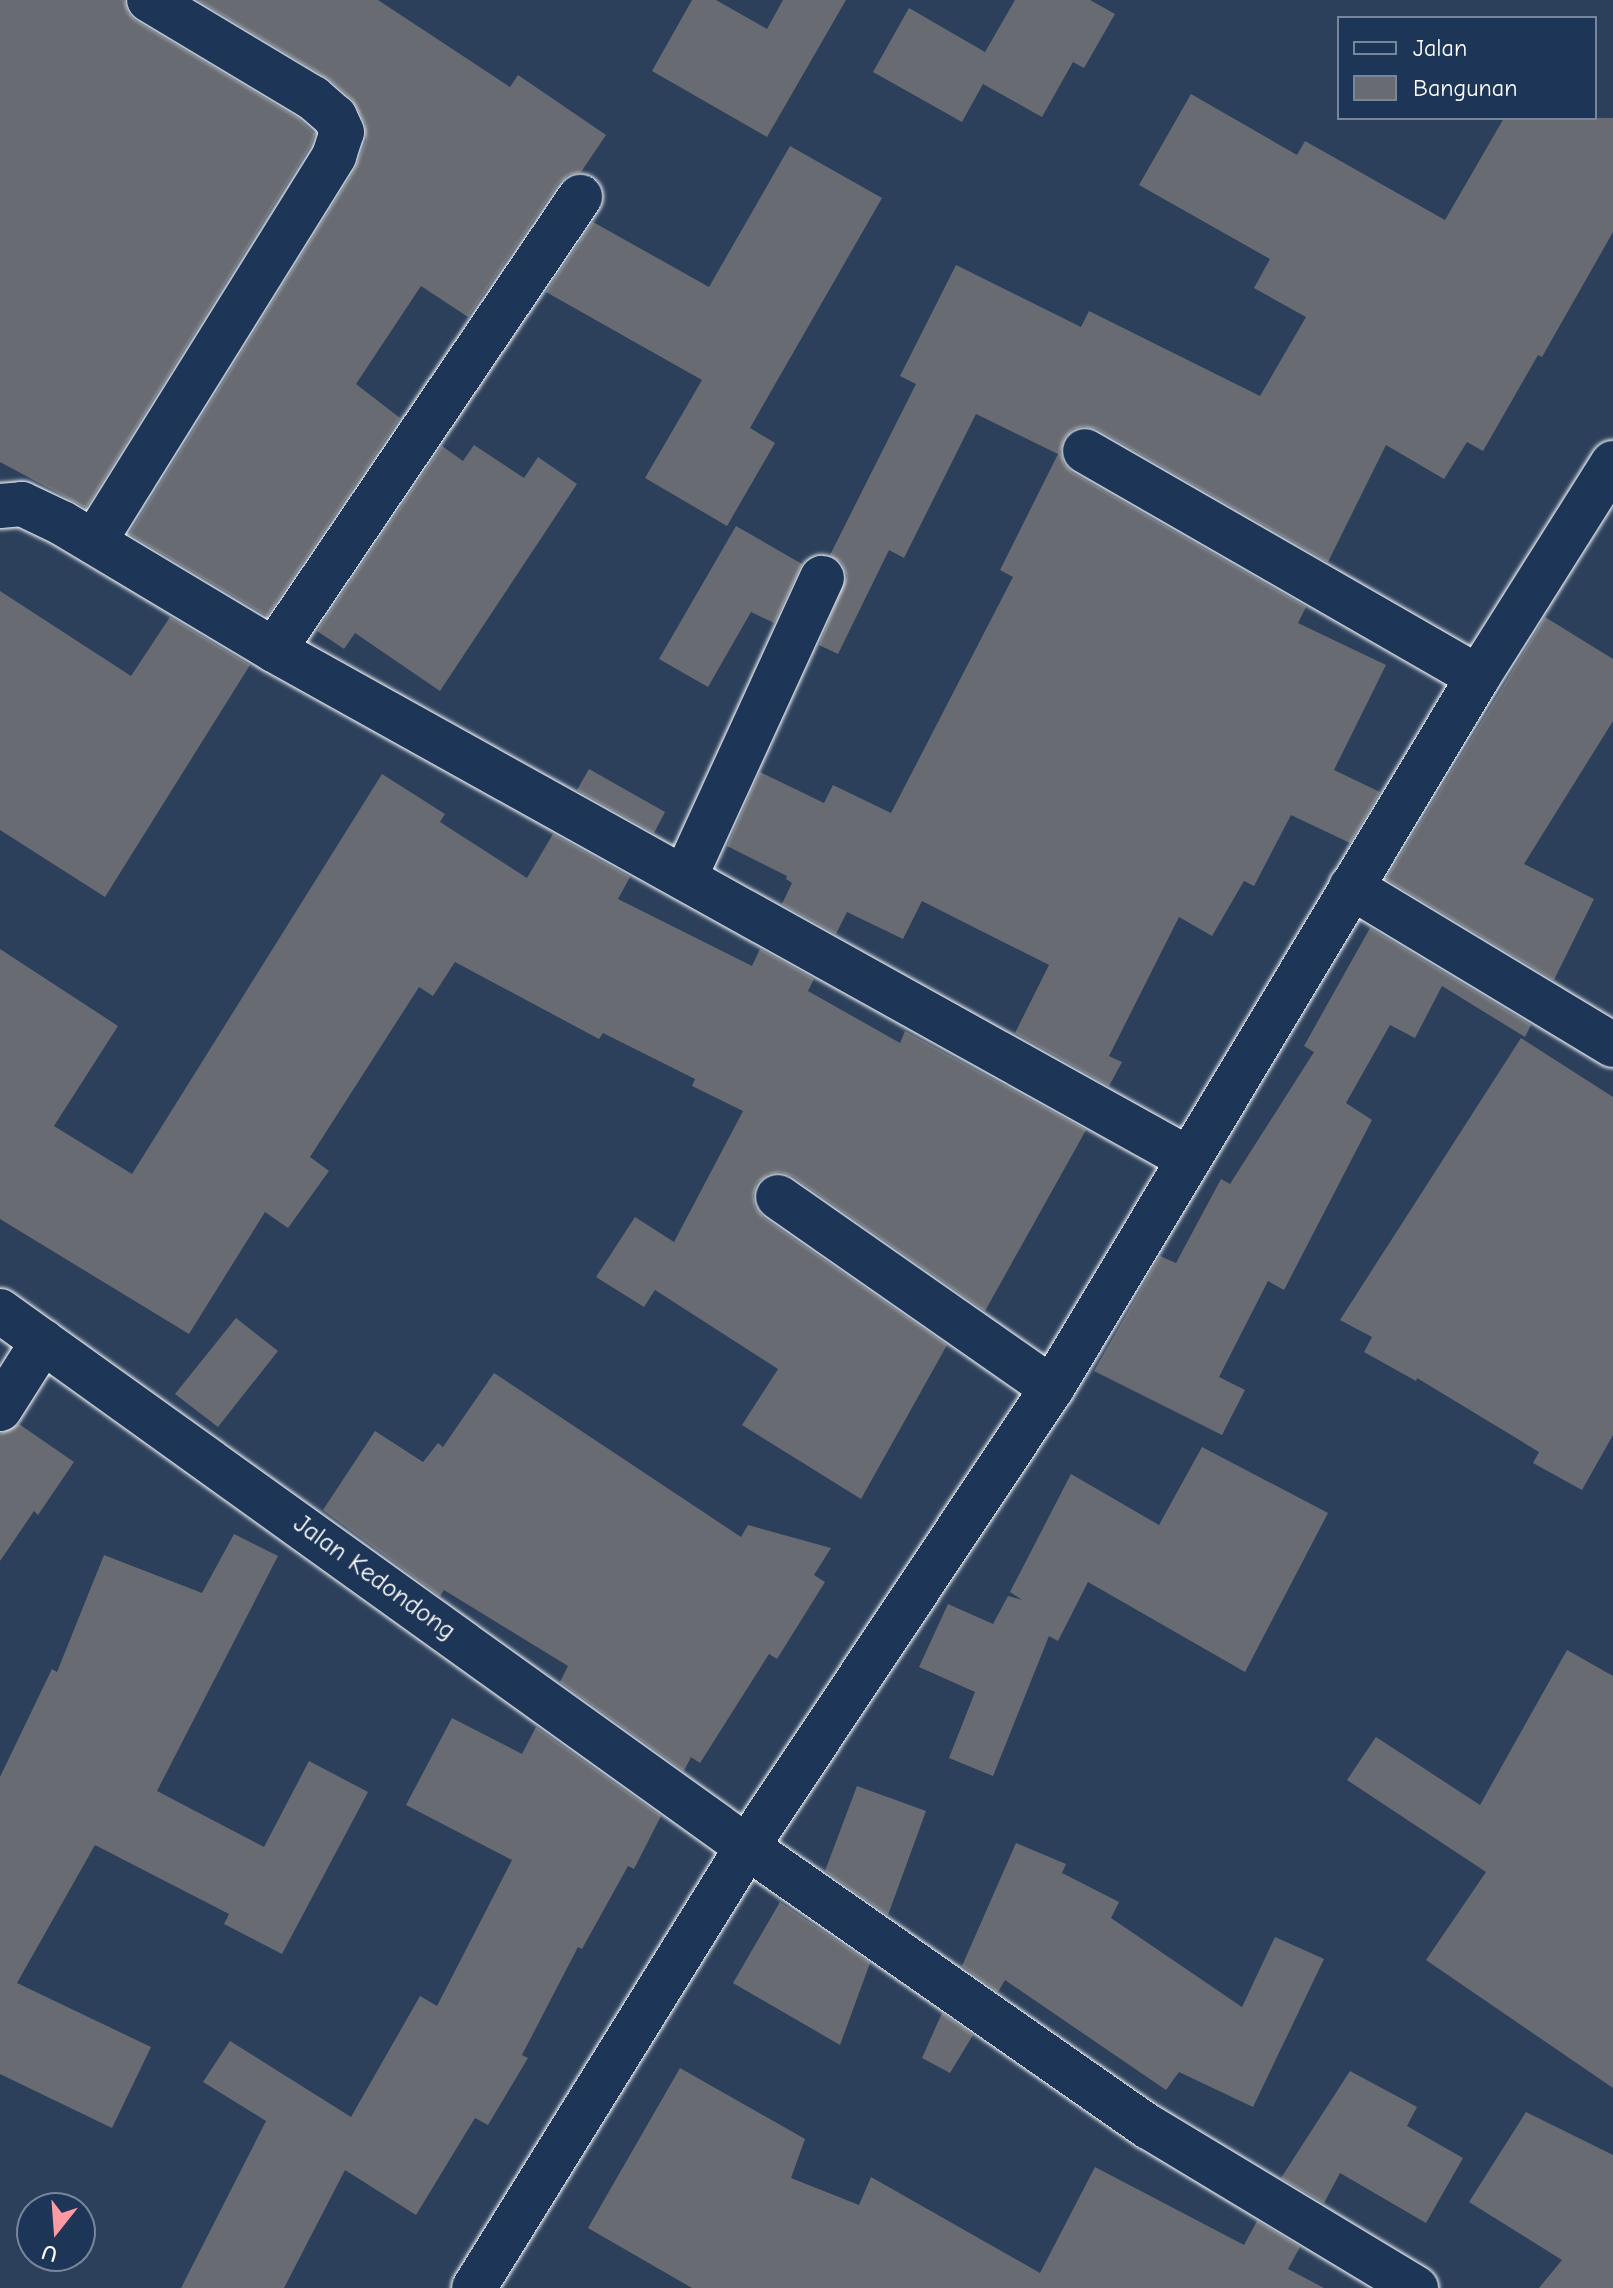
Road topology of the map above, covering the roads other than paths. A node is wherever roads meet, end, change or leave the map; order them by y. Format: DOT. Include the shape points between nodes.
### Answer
graph roads {
  1 [pos="149,0"];
  2 [pos="580,197"];
  3 [pos="1085,451"];
  4 [pos="1613,463"];
  5 [pos="0,506"];
  6 [pos="94,542"];
  7 [pos="822,578"];
  8 [pos="274,650"];
  9 [pos="1478,677"];
  10 [pos="685,877"];
  11 [pos="1351,887"];
  12 [pos="1613,1045"];
  13 [pos="1189,1159"];
  14 [pos="778,1197"];
  15 [pos="0,1311"];
  16 [pos="43,1341"];
  17 [pos="1052,1388"];
  18 [pos="0,1409"];
  19 [pos="747,1847"];
  20 [pos="474,2288"];
  21 [pos="1416,2288"];
  1 -- 6 [label="street" via="313,98 335,117 342,132 334,156"];
  2 -- 8 [label="street"];
  3 -- 9 [label="street"];
  4 -- 9 [label="street"];
  5 -- 6 [label="street" via="22,504"];
  6 -- 8 [label="street"];
  7 -- 10 [label="street"];
  8 -- 10 [label="street"];
  9 -- 11 [label="street"];
  10 -- 13 [label="street"];
  11 -- 12 [label="street"];
  11 -- 13 [label="street"];
  13 -- 17 [label="street"];
  14 -- 17 [label="street"];
  15 -- 16 [label="street, Jalan Kedondong"];
  16 -- 18 [label="street"];
  16 -- 19 [label="street, Jalan Kedondong"];
  17 -- 19 [label="street"];
  19 -- 20 [label="street"];
  19 -- 21 [label="street, Jalan Kedondong" via="1149,2127"];
}
